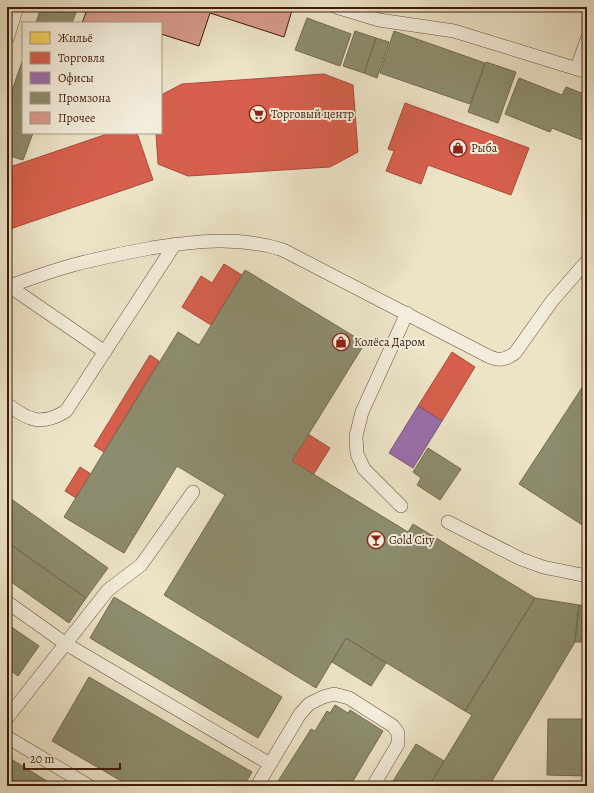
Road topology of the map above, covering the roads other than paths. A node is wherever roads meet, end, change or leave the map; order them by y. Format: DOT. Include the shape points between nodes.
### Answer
graph roads {
  1 [pos="17,7"];
  2 [pos="336,7"];
  3 [pos="7,39"];
  4 [pos="587,39"];
  5 [pos="582,70"];
  6 [pos="175,244"];
  7 [pos="587,262"];
  8 [pos="8,285"];
  9 [pos="407,313"];
  10 [pos="105,352"];
  11 [pos="7,404"];
  12 [pos="193,492"];
  13 [pos="401,506"];
  14 [pos="448,522"];
  15 [pos="587,576"];
  16 [pos="7,602"];
  17 [pos="66,644"];
  18 [pos="7,718"];
  19 [pos="7,737"];
  20 [pos="270,764"];
  21 [pos="89,786"];
  22 [pos="257,786"];
  23 [pos="373,786"];
  1 -- 3 [label="lane"];
  2 -- 5 [label="lane" via="379,20 454,31"];
  4 -- 5 [label="lane"];
  6 -- 8 [label="lane" via="72,265"];
  6 -- 9 [label="lane" via="220,241 269,245"];
  6 -- 10 [label="lane"];
  7 -- 9 [label="lane" via="552,301 515,353 508,358 491,358"];
  8 -- 10 [label="lane"];
  9 -- 13 [label="lane" via="362,412 356,436 357,454 364,469"];
  10 -- 11 [label="lane" via="66,411 55,418 43,421 30,418"];
  12 -- 17 [label="lane" via="141,565 108,590"];
  14 -- 15 [label="lane" via="522,559 543,567"];
  16 -- 17 [label="lane"];
  17 -- 18 [label="lane"];
  17 -- 20 [label="lane"];
  19 -- 21 [label="lane"];
  20 -- 22 [label="lane"];
  20 -- 23 [label="lane" via="300,714 309,704 334,694 349,698 393,726 398,733 398,744"];
}
